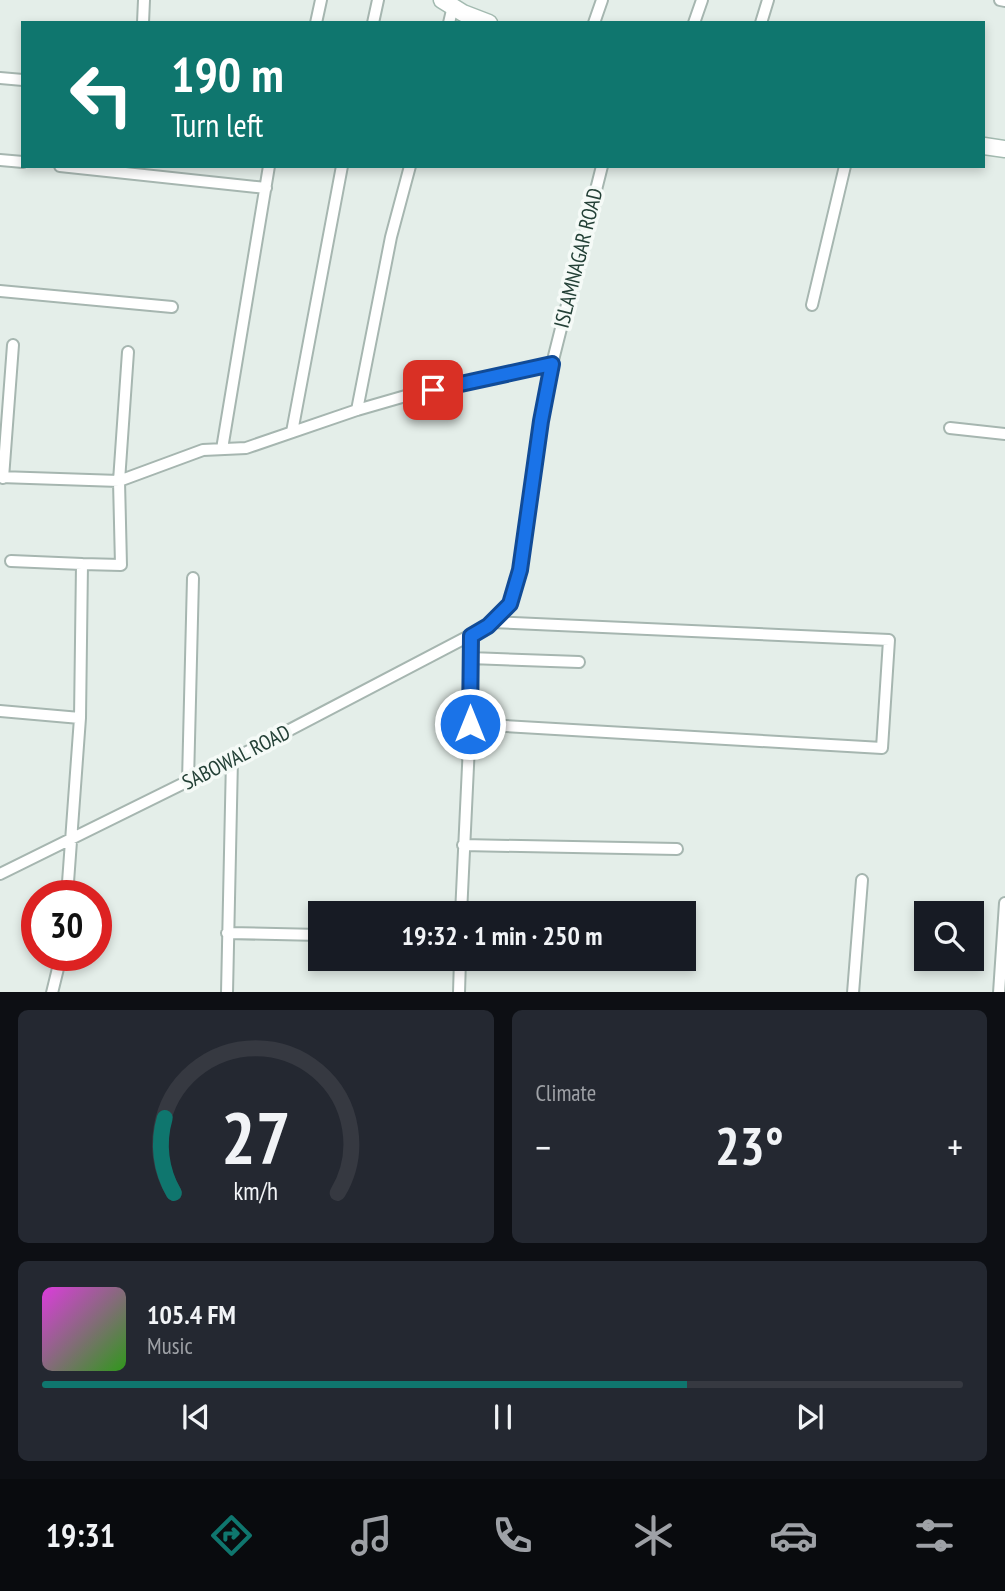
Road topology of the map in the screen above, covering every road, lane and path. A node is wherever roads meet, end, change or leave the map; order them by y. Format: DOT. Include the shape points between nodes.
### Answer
graph roads {
  1 [pos="144,0"];
  2 [pos="321,0"];
  3 [pos="378,0"];
  4 [pos="602,0"];
  5 [pos="702,0"];
  6 [pos="768,0"];
  7 [pos="448,3"];
  8 [pos="143,21"];
  9 [pos="316,21"];
  10 [pos="373,21"];
  11 [pos="449,21"];
  12 [pos="485,21"];
  13 [pos="595,21"];
  14 [pos="695,21"];
  15 [pos="762,21"];
  16 [pos="0,78"];
  17 [pos="21,80"];
  18 [pos="985,146"];
  19 [pos="1005,149"];
  20 [pos="0,160"];
  21 [pos="21,162"];
  22 [pos="98,168"];
  23 [pos="269,168"];
  24 [pos="342,168"];
  25 [pos="409,168"];
  26 [pos="601,168"];
  27 [pos="845,168"];
  28 [pos="137,170"];
  29 [pos="266,188"];
  30 [pos="0,291"];
  31 [pos="812,305"];
  32 [pos="172,307"];
  33 [pos="13,345"];
  34 [pos="128,352"];
  35 [pos="552,364"];
  36 [pos="357,410"];
  37 [pos="950,428"];
  38 [pos="292,432"];
  39 [pos="1005,433"];
  40 [pos="222,449"];
  41 [pos="2,477"];
  42 [pos="119,481"];
  43 [pos="11,561"];
  44 [pos="82,564"];
  45 [pos="193,578"];
  46 [pos="492,622"];
  47 [pos="471,636"];
  48 [pos="470,658"];
  49 [pos="579,662"];
  50 [pos="0,711"];
  51 [pos="80,718"];
  52 [pos="470,724"];
  53 [pos="232,759"];
  54 [pos="188,781"];
  55 [pos="71,838"];
  56 [pos="463,845"];
  57 [pos="677,849"];
  58 [pos="0,874"];
  59 [pos="68,880"];
  60 [pos="862,880"];
  61 [pos="461,901"];
  62 [pos="1005,903"];
  63 [pos="227,933"];
  64 [pos="308,935"];
  65 [pos="57,971"];
  66 [pos="460,971"];
  67 [pos="52,992"];
  68 [pos="226,992"];
  69 [pos="459,992"];
  70 [pos="853,992"];
  71 [pos="999,992"];
  1 -- 8 [label="street"];
  2 -- 9 [label="street"];
  3 -- 10 [label="street"];
  4 -- 13 [label="street"];
  5 -- 14 [label="street"];
  6 -- 15 [label="street"];
  7 -- 11 [label="street"];
  7 -- 12 [label="main road"];
  16 -- 17 [label="street"];
  18 -- 19 [label="main road"];
  20 -- 21 [label="street"];
  22 -- 28 [label="street"];
  23 -- 29 [label="street"];
  24 -- 38 [label="street"];
  25 -- 36 [label="street"];
  26 -- 35 [label="street, ISLAMNAGAR ROAD"];
  27 -- 31 [label="street"];
  28 -- 29 [label="street"];
  29 -- 40 [label="street"];
  30 -- 32 [label="street"];
  33 -- 41 [label="street"];
  34 -- 42 [label="street"];
  35 -- 36 [label="street"];
  35 -- 46 [label="street, ISLAMNAGAR ROAD" via="520,570 510,604"];
  36 -- 38 [label="street"];
  37 -- 39 [label="street"];
  38 -- 40 [label="street" via="246,448"];
  40 -- 42 [label="street" via="203,450"];
  41 -- 42 [label="street"];
  42 -- 44 [label="street" via="121,565"];
  43 -- 44 [label="street"];
  44 -- 51 [label="street"];
  45 -- 54 [label="street"];
  46 -- 47 [label="street, ISLAMNAGAR ROAD"];
  46 -- 52 [label="street" via="889,640 883,748"];
  47 -- 48 [label="street"];
  47 -- 53 [label="street, SABOWAL ROAD"];
  48 -- 49 [label="street"];
  48 -- 52 [label="street"];
  50 -- 51 [label="street"];
  51 -- 55 [label="street"];
  52 -- 56 [label="street"];
  53 -- 54 [label="street, SABOWAL ROAD"];
  53 -- 63 [label="street"];
  54 -- 55 [label="street, SABOWAL ROAD"];
  55 -- 58 [label="street, SABOWAL ROAD"];
  55 -- 59 [label="street"];
  56 -- 57 [label="street"];
  56 -- 61 [label="street"];
  60 -- 70 [label="street"];
  62 -- 71 [label="street"];
  63 -- 64 [label="street"];
  63 -- 68 [label="street"];
  65 -- 67 [label="street"];
  66 -- 69 [label="street"];
}
